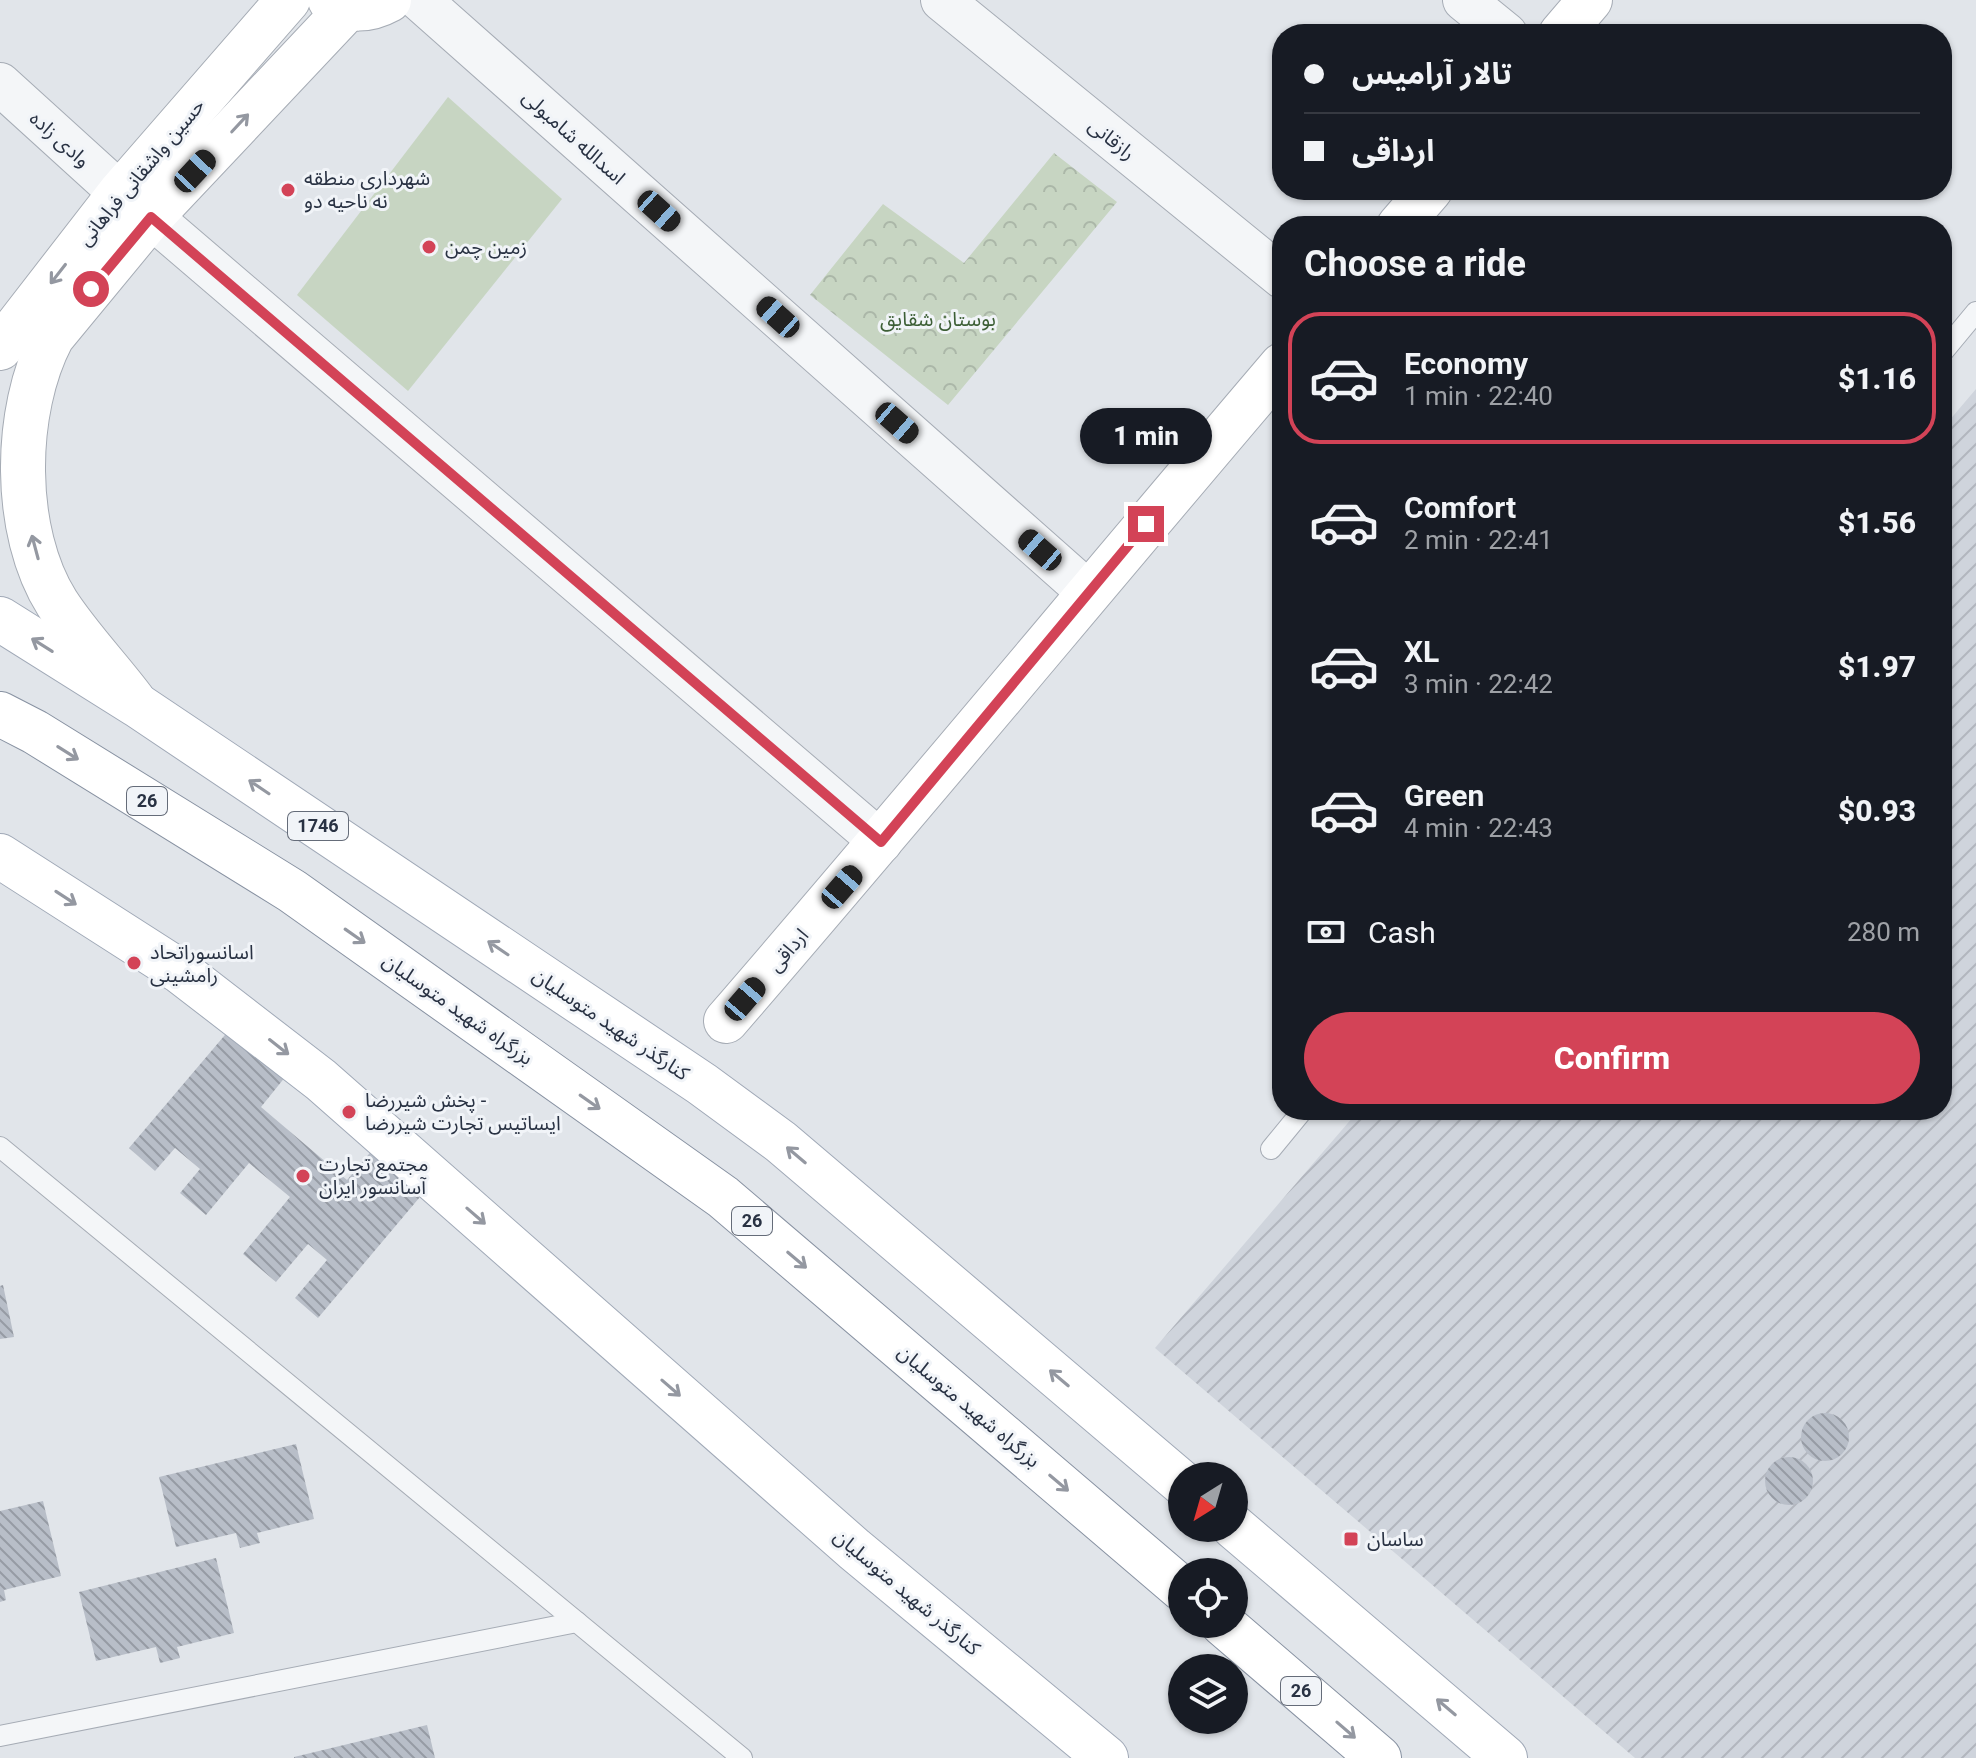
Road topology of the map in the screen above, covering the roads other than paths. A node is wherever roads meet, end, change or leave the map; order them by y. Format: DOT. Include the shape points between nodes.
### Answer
graph roads {
  1 [pos="288,0"];
  2 [pos="420,0"];
  3 [pos="942,0"];
  4 [pos="1464,0"];
  5 [pos="1590,0"];
  6 [pos="355,3"];
  7 [pos="1494,24"];
  8 [pos="1570,24"];
  9 [pos="0,84"];
  10 [pos="1421,200"];
  11 [pos="135,205"];
  12 [pos="1408,216"];
  13 [pos="1272,269"];
  14 [pos="1976,312"];
  15 [pos="1952,341"];
  16 [pos="0,348"];
  17 [pos="1272,377"];
  18 [pos="1088,592"];
  19 [pos="0,619"];
  20 [pos="137,705"];
  21 [pos="0,714"];
  22 [pos="881,842"];
  23 [pos="0,856"];
  24 [pos="726,1021"];
  25 [pos="1295,1120"];
  26 [pos="0,1147"];
  27 [pos="1271,1149"];
  28 [pos="1168,1471"];
  29 [pos="1248,1539"];
  30 [pos="1168,1577"];
  31 [pos="577,1622"];
  32 [pos="1239,1638"];
  33 [pos="0,1736"];
  34 [pos="742,1758"];
  35 [pos="1106,1758"];
  36 [pos="1379,1758"];
  37 [pos="1505,1758"];
  1 -- 11 [label="main road, حسین واشقانی فراهانی"];
  2 -- 18 [label="street, اسدالله شامبولی"];
  3 -- 13 [label="street, رازقانی"];
  4 -- 7 [label="street"];
  5 -- 8 [label="main road"];
  11 -- 6 [label="main road, حسین واشقانی فراهانی, one-way"];
  9 -- 11 [label="street, وادی زاده"];
  10 -- 12 [label="main road"];
  11 -- 16 [label="main road, حسین واشقانی فراهانی, one-way"];
  20 -- 11 [label="main road, حسین واشقانی فراهانی, one-way" via="57,603 38,559 23,478 25,430 42,356"];
  11 -- 22 [label="street, وادی زاده"];
  14 -- 15 [label="lane"];
  17 -- 18 [label="main road, ارداقی"];
  18 -- 22 [label="main road, ارداقی"];
  20 -- 19 [label="main road, کنارگذر شهید متوسلیان / 1746, one-way"];
  28 -- 20 [label="main road, کنارگذر شهید متوسلیان / 1746, one-way" via="781,1142"];
  21 -- 30 [label="main road, بزرگراه شهید متوسلیان / 26, one-way" via="292,891 723,1197"];
  22 -- 24 [label="main road, ارداقی"];
  23 -- 35 [label="main road, کنارگذر شهید متوسلیان, one-way" via="181,972 321,1080 854,1549"];
  25 -- 27 [label="lane"];
  26 -- 31 [label="lane"];
  37 -- 29 [label="main road, one-way"];
  31 -- 33 [label="lane"];
  31 -- 34 [label="lane"];
  32 -- 36 [label="main road, 26, one-way"];
}
